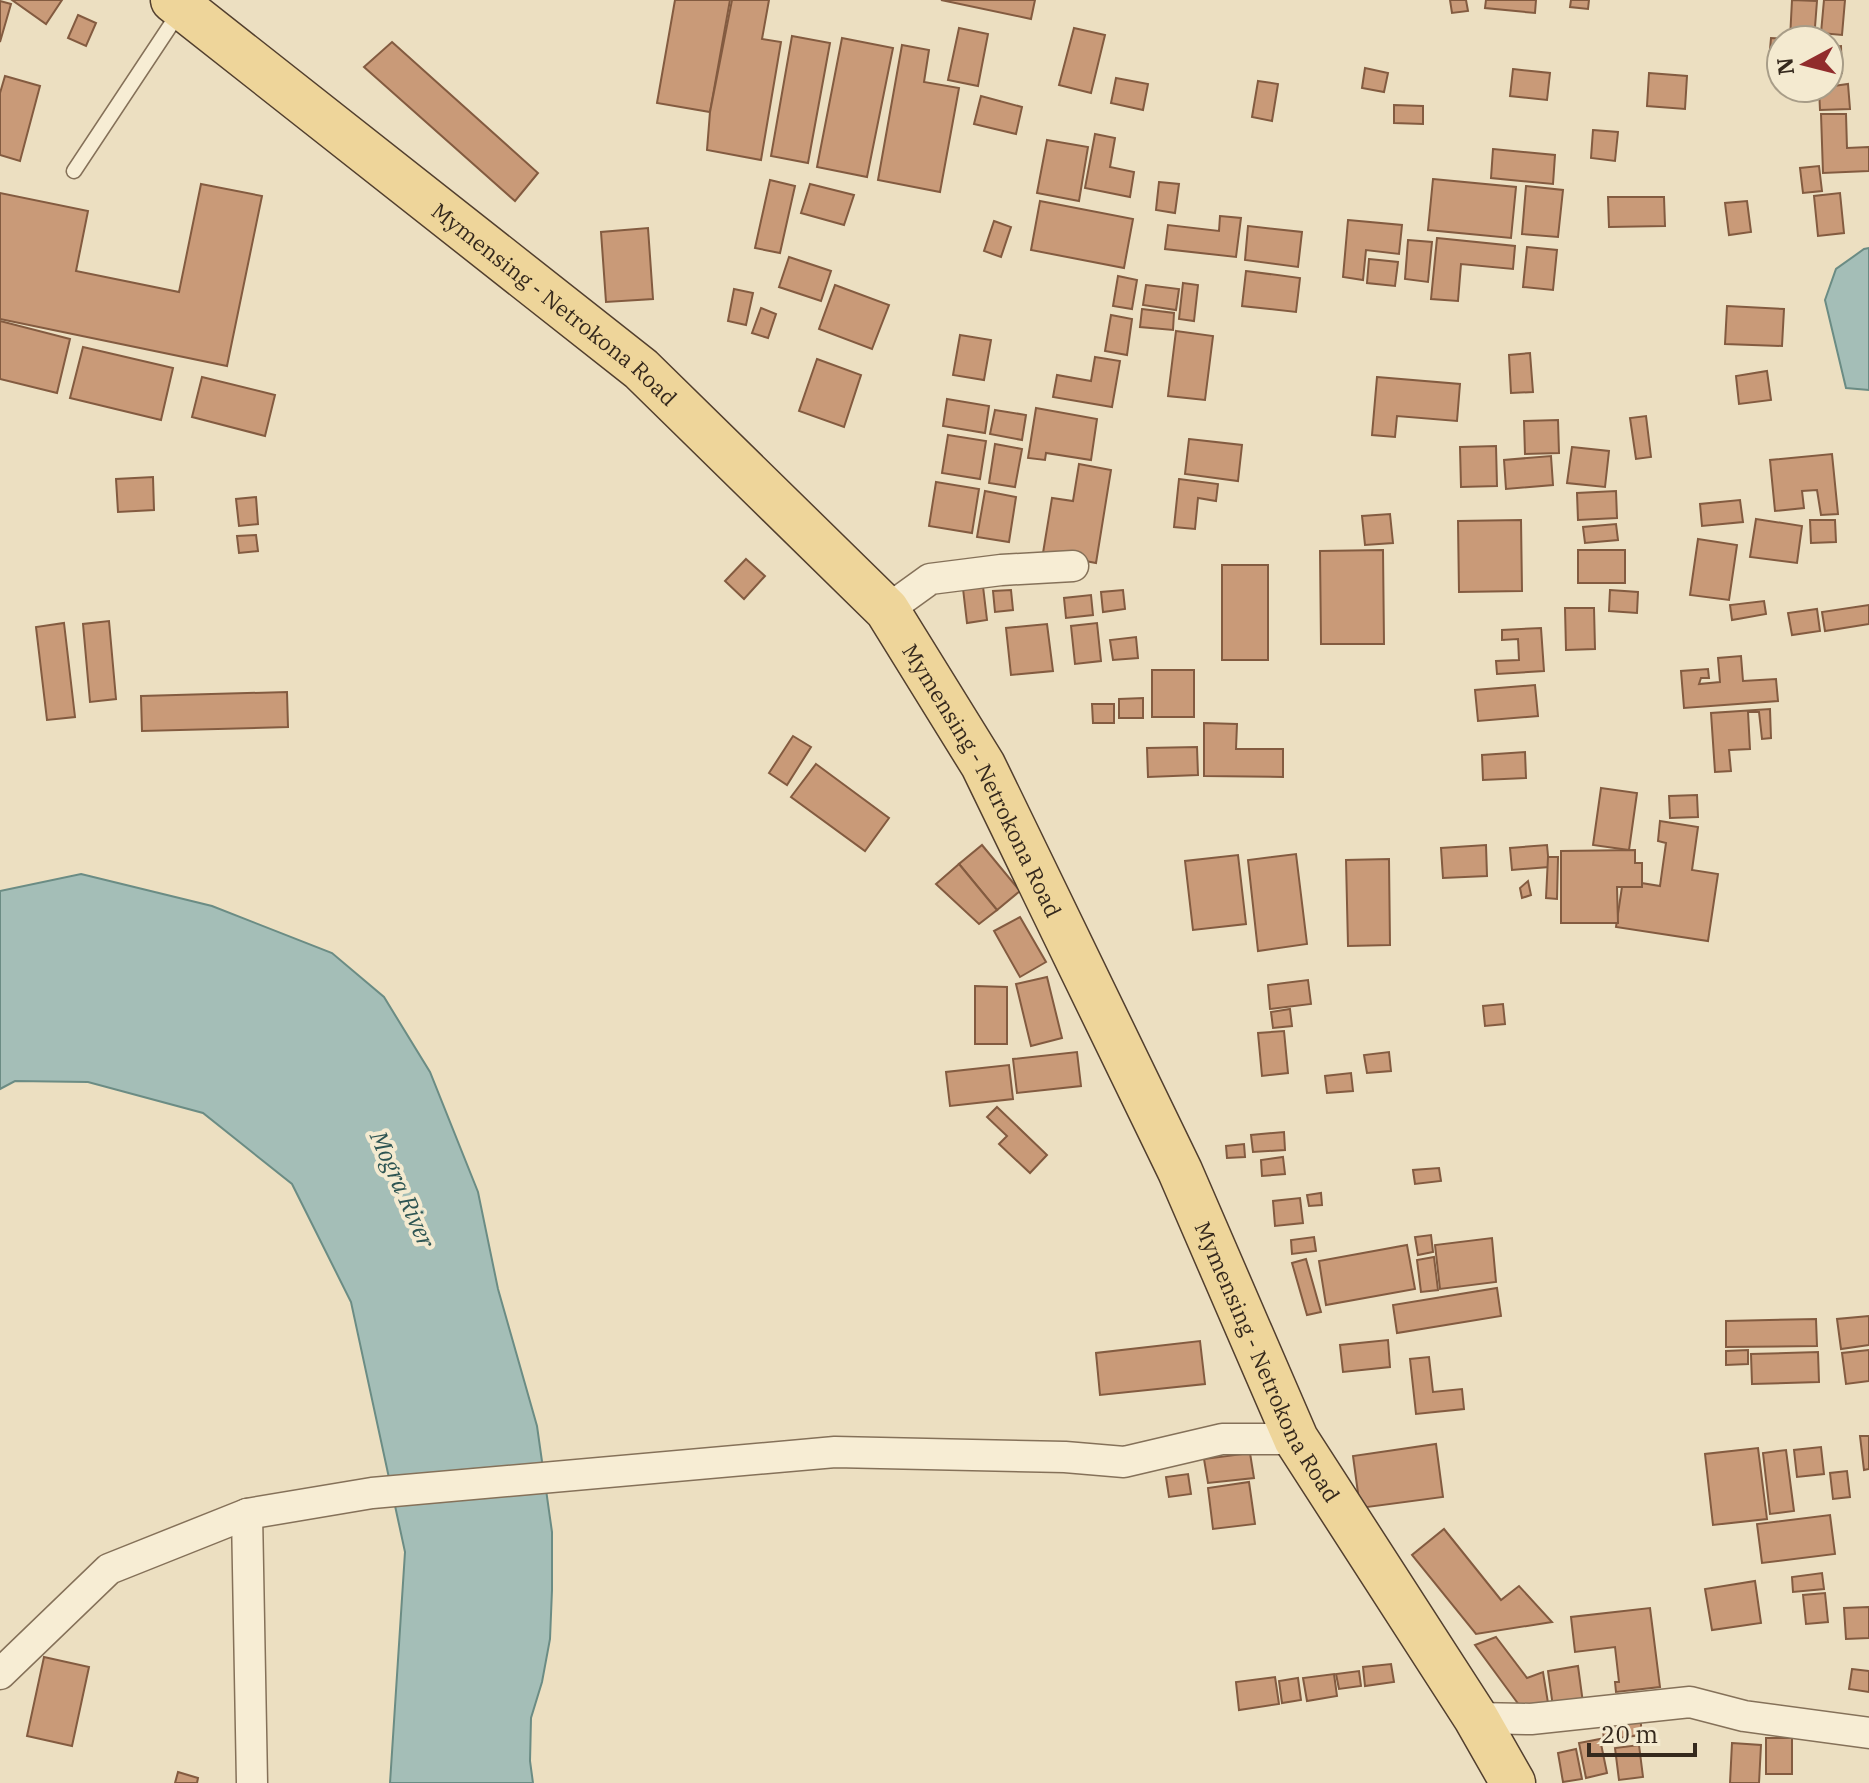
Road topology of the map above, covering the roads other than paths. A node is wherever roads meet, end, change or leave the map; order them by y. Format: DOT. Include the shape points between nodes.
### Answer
graph roads {
  1 [pos="178,4"];
  2 [pos="74,171"];
  3 [pos="1073,566"];
  4 [pos="887,610"];
  5 [pos="1296,1439"];
  6 [pos="247,1514"];
  7 [pos="0,1674"];
  8 [pos="1476,1718"];
  9 [pos="1869,1733"];
  10 [pos="252,1783"];
  11 [pos="1513,1783"];
  1 -- 2 [label="lane"];
  1 -- 4 [label="main road, Mymensing - Netrokona Road" via="641,369"];
  3 -- 4 [label="street" via="930,579"];
  4 -- 5 [label="main road, Mymensing - Netrokona Road" via="983,765 1180,1171"];
  5 -- 6 [label="street" via="1222,1439 1124,1462 835,1452 372,1493"];
  5 -- 8 [label="main road, Mymensing - Netrokona Road"];
  6 -- 7 [label="street" via="109,1569"];
  6 -- 10 [label="street"];
  8 -- 9 [label="street" via="1531,1719 1690,1702 1744,1716"];
  8 -- 11 [label="main road, Mymensing - Netrokona Road"];
}
